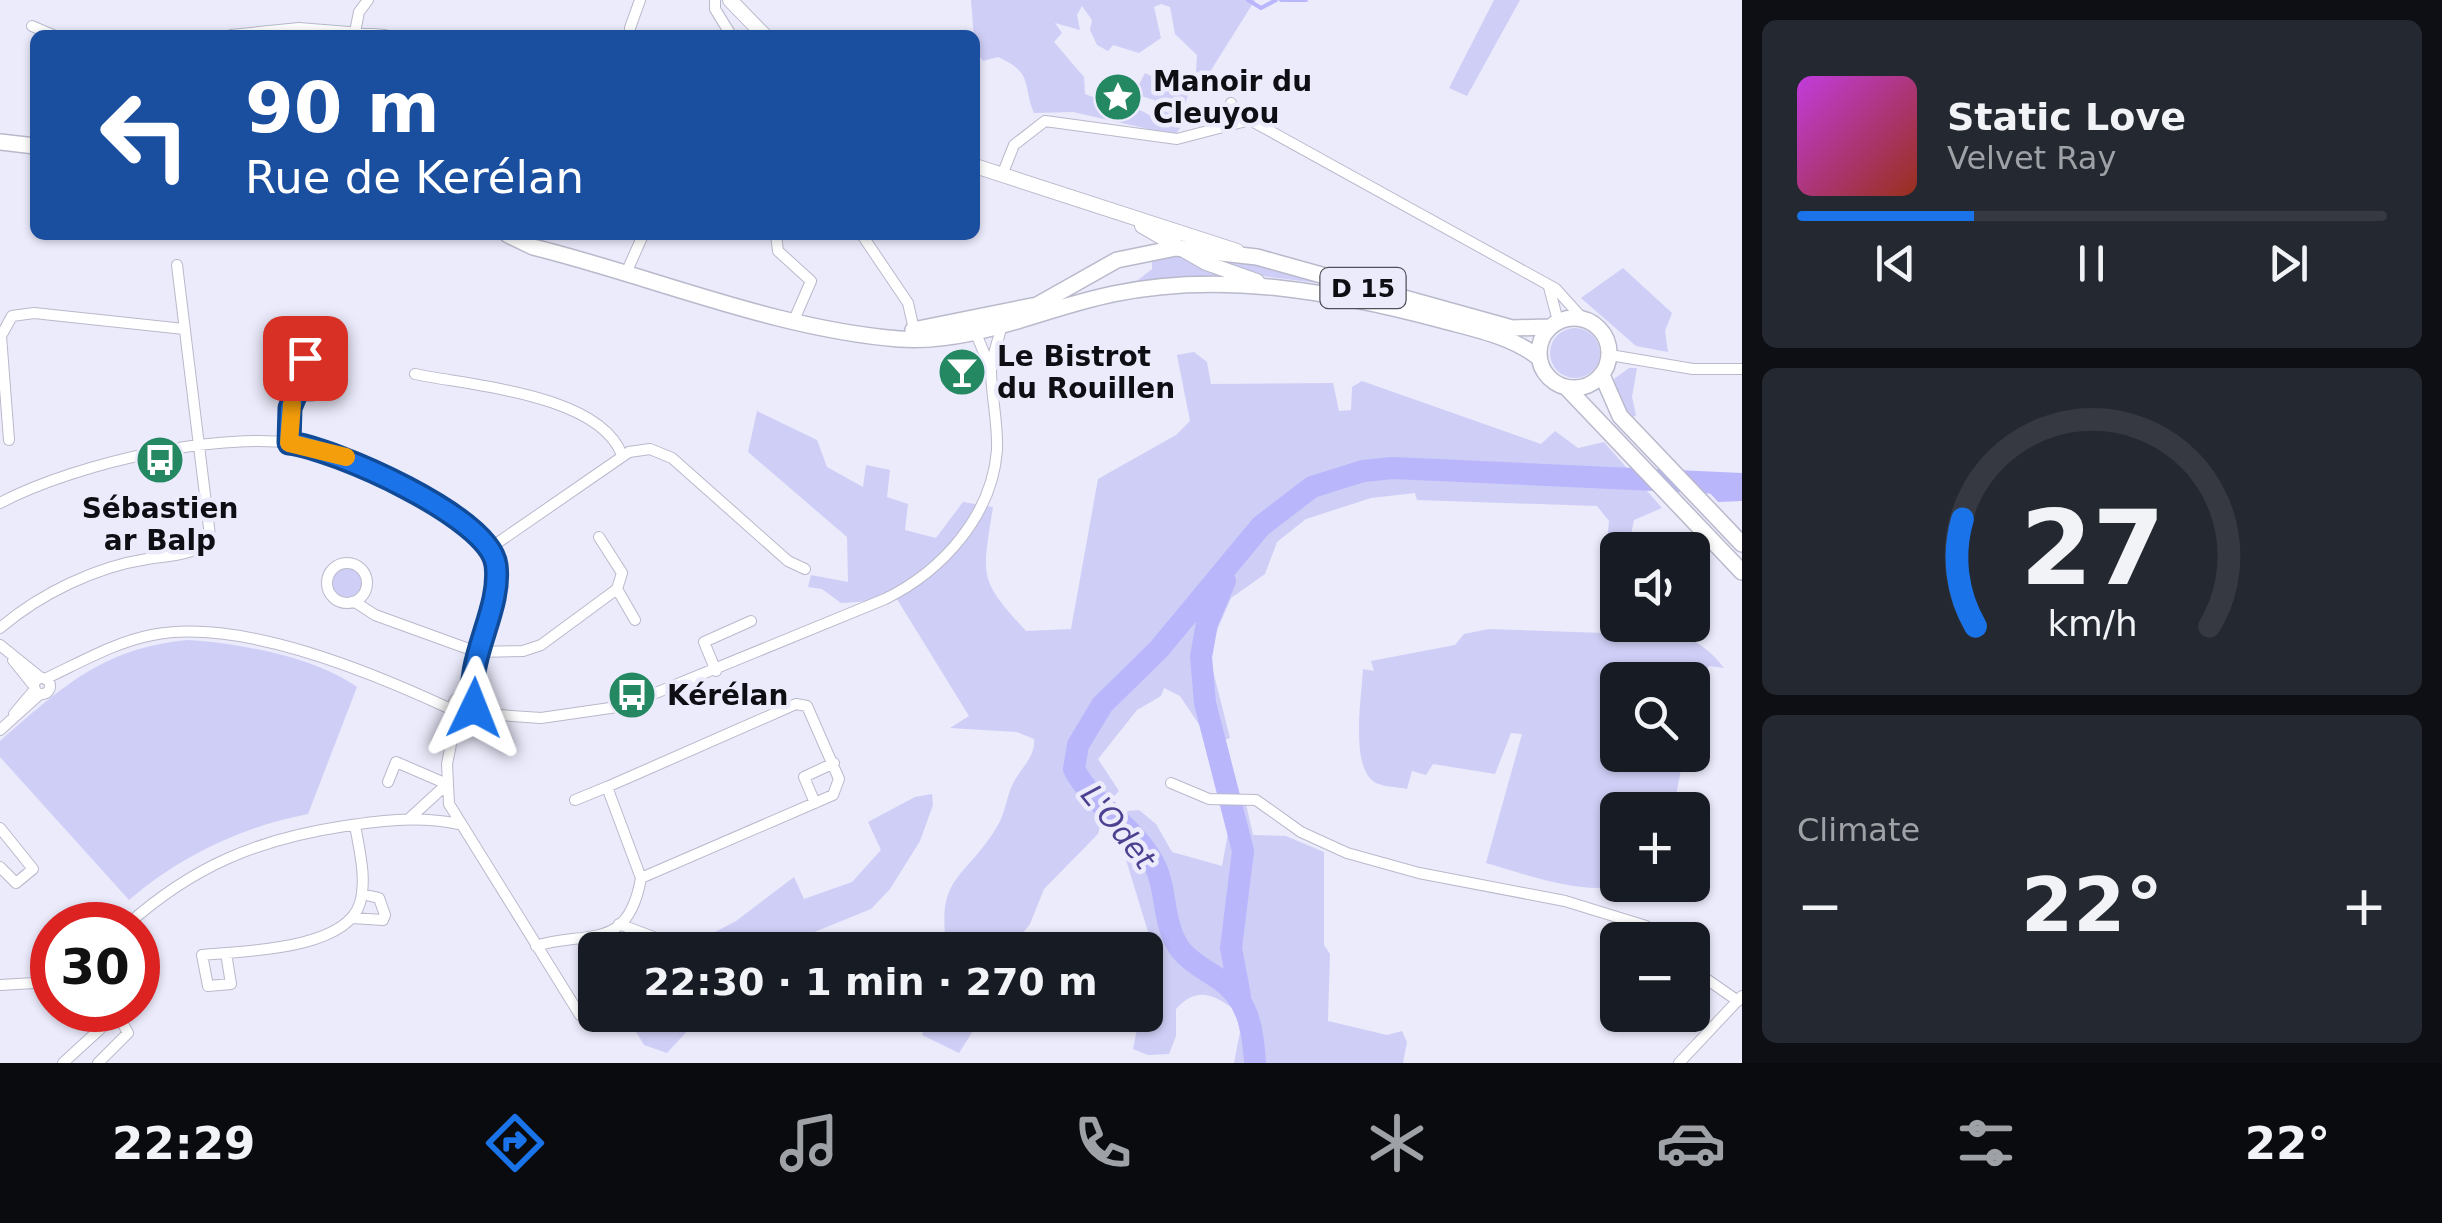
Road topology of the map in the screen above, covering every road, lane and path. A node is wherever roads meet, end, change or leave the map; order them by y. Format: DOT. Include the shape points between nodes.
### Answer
graph roads {
  1 [pos="368,0"];
  2 [pos="640,0"];
  3 [pos="715,0"];
  4 [pos="730,0"];
  5 [pos="32,26"];
  6 [pos="630,28"];
  7 [pos="41,30"];
  8 [pos="272,30"];
  9 [pos="322,30"];
  10 [pos="356,30"];
  11 [pos="728,30"];
  12 [pos="759,30"];
  13 [pos="1231,103"];
  14 [pos="1229,124"];
  15 [pos="0,142"];
  16 [pos="30,145"];
  17 [pos="980,168"];
  18 [pos="1002,175"];
  19 [pos="1129,217"];
  20 [pos="524,240"];
  21 [pos="541,240"];
  22 [pos="640,240"];
  23 [pos="777,240"];
  24 [pos="865,240"];
  25 [pos="1176,248"];
  26 [pos="565,253"];
  27 [pos="1256,257"];
  28 [pos="1110,263"];
  29 [pos="177,264"];
  30 [pos="627,271"];
  31 [pos="1549,286"];
  32 [pos="1291,289"];
  33 [pos="1110,294"];
  34 [pos="1037,305"];
  35 [pos="1582,318"];
  36 [pos="794,320"];
  37 [pos="1554,324"];
  38 [pos="1001,328"];
  39 [pos="184,329"];
  40 [pos="975,333"];
  41 [pos="915,334"];
  42 [pos="1610,354"];
  43 [pos="1539,358"];
  44 [pos="1742,369"];
  45 [pos="991,372"];
  46 [pos="415,374"];
  47 [pos="1602,375"];
  48 [pos="1566,387"];
  49 [pos="297,391"];
  50 [pos="8,440"];
  51 [pos="289,443"];
  52 [pos="200,448"];
  53 [pos="622,454"];
  54 [pos="0,503"];
  55 [pos="599,537"];
  56 [pos="1742,544"];
  57 [pos="490,548"];
  58 [pos="805,568"];
  59 [pos="1742,572"];
  60 [pos="617,588"];
  61 [pos="355,602"];
  62 [pos="635,620"];
  63 [pos="751,622"];
  64 [pos="0,628"];
  65 [pos="0,644"];
  66 [pos="477,652"];
  67 [pos="716,672"];
  68 [pos="41,685"];
  69 [pos="464,698"];
  70 [pos="432,700"];
  71 [pos="463,713"];
  72 [pos="493,713"];
  73 [pos="0,730"];
  74 [pos="834,764"];
  75 [pos="388,782"];
  76 [pos="1172,783"];
  77 [pos="448,784"];
  78 [pos="606,787"];
  79 [pos="575,800"];
  80 [pos="814,803"];
  81 [pos="410,817"];
  82 [pos="355,824"];
  83 [pos="460,824"];
  84 [pos="0,828"];
  85 [pos="0,867"];
  86 [pos="641,878"];
  87 [pos="362,894"];
  88 [pos="155,902"];
  89 [pos="352,918"];
  90 [pos="1634,922"];
  91 [pos="619,924"];
  92 [pos="640,932"];
  93 [pos="536,946"];
  94 [pos="226,953"];
  95 [pos="1710,980"];
  96 [pos="30,983"];
  97 [pos="0,985"];
  98 [pos="1740,999"];
  99 [pos="578,1012"];
  100 [pos="97,1032"];
  101 [pos="127,1032"];
  102 [pos="69,1061"];
  103 [pos="98,1063"];
  104 [pos="1680,1063"];
  1 -- 10 [label="street"];
  2 -- 6 [label="street"];
  3 -- 11 [label="street"];
  4 -- 12 [label="street"];
  5 -- 7 [label="street"];
  8 -- 9 [label="street"];
  13 -- 14 [label="street"];
  14 -- 18 [label="street" via="1176,139 1046,120 1014,145"];
  14 -- 31 [label="street" via="1255,121"];
  15 -- 16 [label="main road"];
  17 -- 18 [label="street"];
  18 -- 19 [label="street"];
  19 -- 25 [label="street"];
  19 -- 27 [label="street"];
  20 -- 26 [label="main road, D 15"];
  21 -- 26 [label="main road, D 15"];
  22 -- 30 [label="street"];
  23 -- 36 [label="street" via="778,252 811,282"];
  24 -- 41 [label="street" via="908,303"];
  25 -- 27 [label="main road, D 15"];
  25 -- 28 [label="main road, D 15"];
  25 -- 32 [label="street" via="1235,276"];
  26 -- 30 [label="main road, D 15"];
  27 -- 37 [label="main road, D 15" via="1500,325"];
  28 -- 33 [label="street"];
  28 -- 34 [label="main road, D 15"];
  29 -- 39 [label="street"];
  30 -- 36 [label="main road, D 15"];
  31 -- 35 [label="street"];
  31 -- 37 [label="street"];
  32 -- 33 [label="main road, D 15" via="1184,284"];
  32 -- 43 [label="main road, D 15" via="1450,322 1513,342"];
  33 -- 38 [label="main road, D 15"];
  34 -- 40 [label="street, D 15" via="978,326"];
  34 -- 41 [label="main road, D 15"];
  35 -- 37 [label="main road"];
  35 -- 42 [label="main road" via="1602,331"];
  36 -- 41 [label="main road, D 15"];
  37 -- 43 [label="main road" via="1540,342"];
  38 -- 40 [label="main road, D 15"];
  38 -- 45 [label="street"];
  39 -- 50 [label="street" via="34,312 12,316 1,336"];
  39 -- 52 [label="street"];
  40 -- 41 [label="main road, D 15"];
  40 -- 45 [label="street"];
  42 -- 44 [label="street" via="1693,369"];
  42 -- 47 [label="main road"];
  43 -- 48 [label="main road" via="1549,378"];
  45 -- 67 [label="street" via="995,464 972,522 945,558 885,599"];
  46 -- 53 [label="street" via="569,407 599,424"];
  47 -- 48 [label="main road" via="1584,387"];
  47 -- 56 [label="main road" via="1615,410"];
  48 -- 59 [label="main road"];
  49 -- 51 [label="street"];
  51 -- 52 [label="street"];
  51 -- 57 [label="street" via="356,462 452,516"];
  52 -- 54 [label="street" via="106,461"];
  52 -- 64 [label="street" via="212,528 202,546 94,574"];
  53 -- 57 [label="street"];
  53 -- 58 [label="street" via="650,449 672,458 788,561"];
  55 -- 60 [label="street" via="622,572"];
  57 -- 66 [label="street" via="496,576"];
  60 -- 62 [label="street"];
  60 -- 66 [label="street" via="536,648"];
  61 -- 66 [label="street"];
  63 -- 67 [label="street" via="704,642"];
  65 -- 68 [label="street"];
  66 -- 69 [label="street"];
  67 -- 72 [label="street" via="596,713"];
  68 -- 70 [label="street" via="134,640 208,631 274,644"];
  68 -- 73 [label="street"];
  69 -- 70 [label="street"];
  69 -- 71 [label="street"];
  69 -- 71 [label="street"];
  69 -- 72 [label="street"];
  70 -- 71 [label="street"];
  71 -- 72 [label="street"];
  71 -- 77 [label="street"];
  74 -- 78 [label="street" via="813,714 801,704"];
  74 -- 80 [label="street" via="838,790"];
  74 -- 80 [label="street" via="804,776"];
  75 -- 77 [label="street" via="396,762"];
  76 -- 90 [label="street" via="1264,804 1301,832 1347,853"];
  77 -- 81 [label="street"];
  77 -- 83 [label="street"];
  78 -- 79 [label="street"];
  78 -- 86 [label="street"];
  80 -- 86 [label="street"];
  81 -- 82 [label="street"];
  81 -- 83 [label="street"];
  82 -- 87 [label="street"];
  82 -- 88 [label="street" via="228,855"];
  83 -- 93 [label="street"];
  84 -- 85 [label="street" via="33,869 16,883"];
  86 -- 91 [label="street"];
  87 -- 89 [label="street"];
  87 -- 89 [label="street" via="379,898 383,920"];
  89 -- 94 [label="street" via="314,940"];
  91 -- 92 [label="street"];
  91 -- 93 [label="street" via="596,938"];
  93 -- 99 [label="street"];
  95 -- 98 [label="street"];
  96 -- 97 [label="street"];
  98 -- 104 [label="street"];
  100 -- 102 [label="street"];
  101 -- 103 [label="street"];
}
